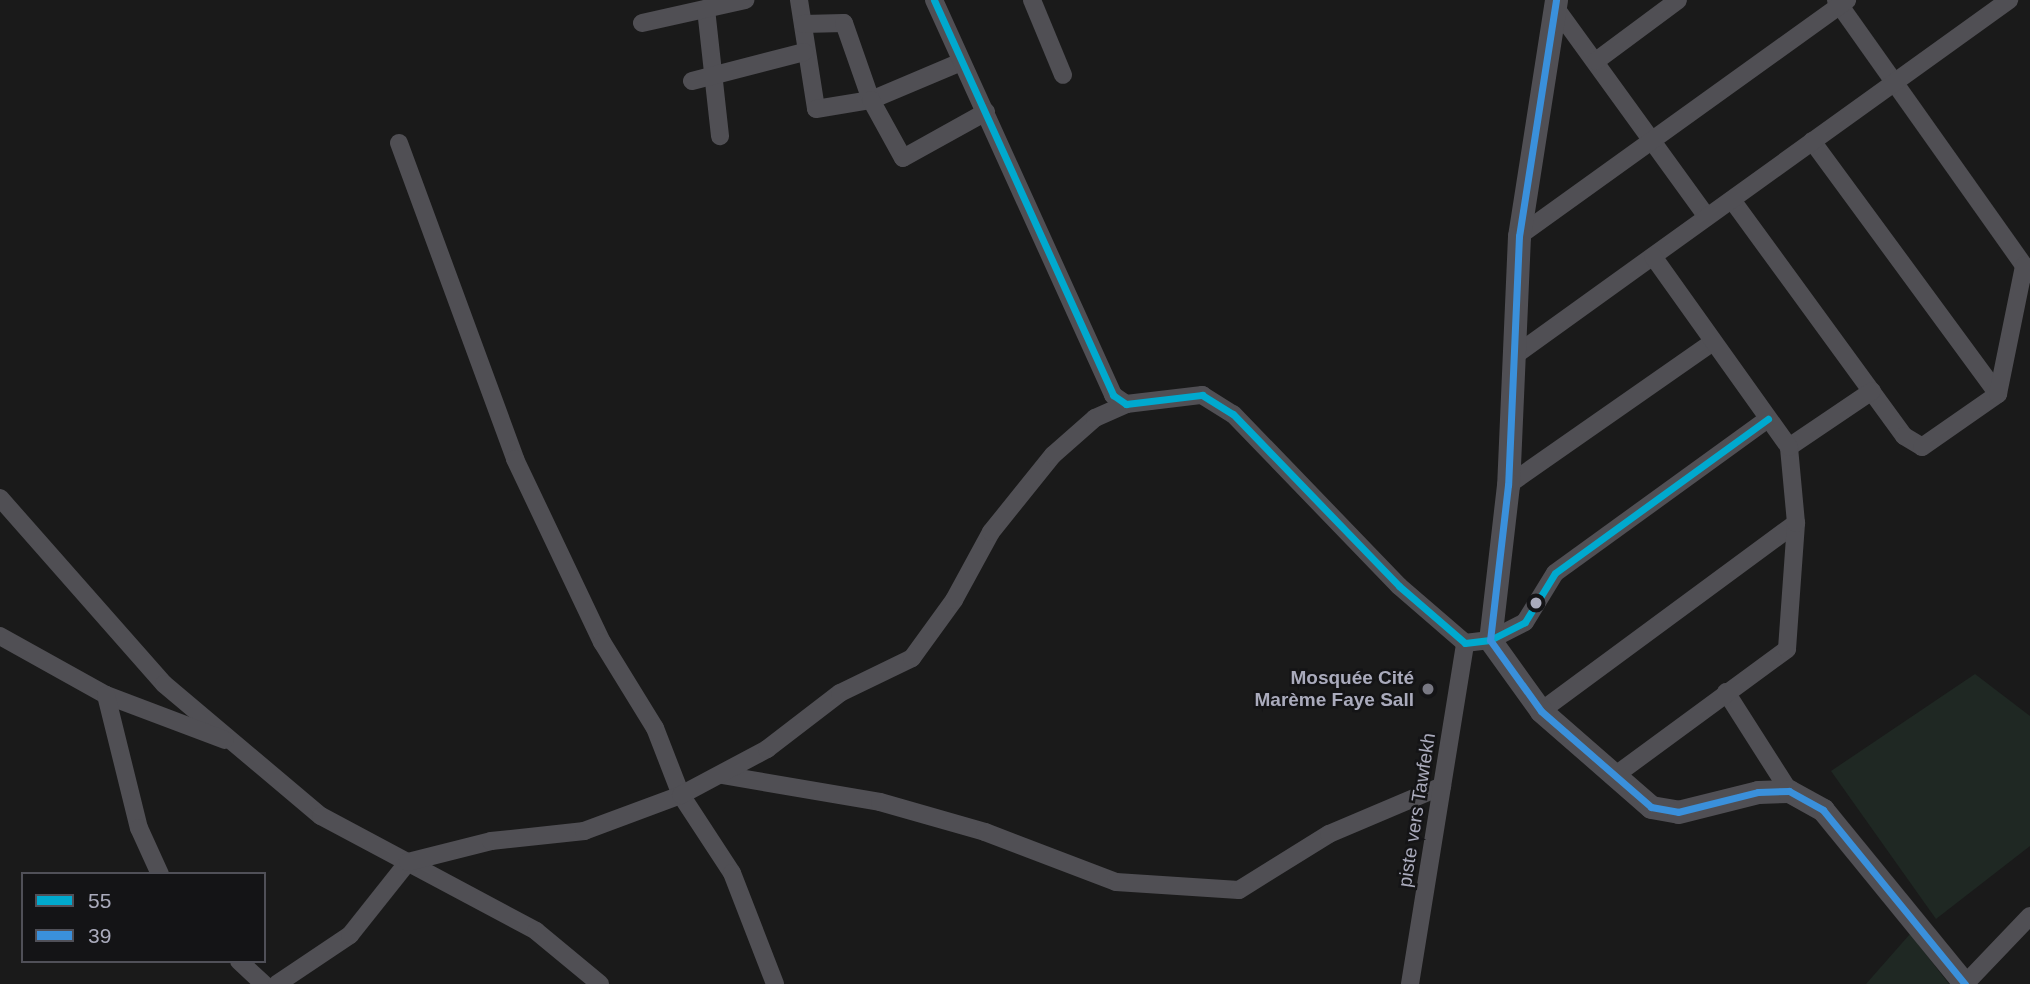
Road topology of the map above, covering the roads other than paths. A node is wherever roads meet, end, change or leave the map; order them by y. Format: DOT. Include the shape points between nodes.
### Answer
graph roads {
  1 [pos="745,0"];
  2 [pos="799,0"];
  3 [pos="934,0"];
  4 [pos="1032,0"];
  5 [pos="1678,0"];
  6 [pos="2009,0"];
  7 [pos="1841,2"];
  8 [pos="1555,3"];
  9 [pos="706,9"];
  10 [pos="642,23"];
  11 [pos="803,24"];
  12 [pos="804,52"];
  13 [pos="961,61"];
  14 [pos="1596,61"];
  15 [pos="715,75"];
  16 [pos="1063,75"];
  17 [pos="692,80"];
  18 [pos="1894,82"];
  19 [pos="871,100"];
  20 [pos="986,112"];
  21 [pos="720,136"];
  22 [pos="1652,140"];
  23 [pos="1812,141"];
  24 [pos="399,143"];
  25 [pos="1732,200"];
  26 [pos="1707,217"];
  27 [pos="1519,236"];
  28 [pos="1653,256"];
  29 [pos="2027,270"];
  30 [pos="1713,342"];
  31 [pos="1514,356"];
  32 [pos="1872,391"];
  33 [pos="1998,394"];
  34 [pos="1126,404"];
  35 [pos="1768,419"];
  36 [pos="1789,447"];
  37 [pos="1508,485"];
  38 [pos="0,498"];
  39 [pos="1796,523"];
  40 [pos="0,636"];
  41 [pos="1490,640"];
  42 [pos="1465,643"];
  43 [pos="1727,692"];
  44 [pos="106,695"];
  45 [pos="1541,711"];
  46 [pos="242,747"];
  47 [pos="722,775"];
  48 [pos="1614,777"];
  49 [pos="1442,786"];
  50 [pos="1789,791"];
  51 [pos="681,795"];
  52 [pos="408,862"];
  53 [pos="159,872"];
  54 [pos="2030,916"];
  55 [pos="241,963"];
  56 [pos="264,984"];
  57 [pos="277,984"];
  58 [pos="600,984"];
  59 [pos="775,984"];
  60 [pos="1410,984"];
  61 [pos="1965,984"];
  1 -- 9 [label="street"];
  2 -- 11 [label="street"];
  3 -- 13 [label="street"];
  4 -- 16 [label="street"];
  5 -- 14 [label="street"];
  6 -- 18 [label="street"];
  7 -- 18 [label="street"];
  7 -- 22 [label="street"];
  8 -- 14 [label="street"];
  8 -- 27 [label="street"];
  9 -- 10 [label="street"];
  9 -- 15 [label="street"];
  11 -- 12 [label="street"];
  11 -- 19 [label="street" via="844,23"];
  12 -- 15 [label="street"];
  12 -- 19 [label="street" via="816,109"];
  13 -- 19 [label="street"];
  13 -- 20 [label="street"];
  14 -- 22 [label="street"];
  15 -- 17 [label="street"];
  15 -- 21 [label="street"];
  18 -- 23 [label="street"];
  18 -- 29 [label="street"];
  19 -- 20 [label="street" via="903,158"];
  20 -- 34 [label="street" via="1107,388"];
  22 -- 26 [label="street"];
  22 -- 27 [label="street"];
  23 -- 25 [label="street"];
  23 -- 33 [label="street"];
  24 -- 51 [label="street" via="515,459 602,642 655,728"];
  25 -- 26 [label="street"];
  25 -- 32 [label="street"];
  26 -- 28 [label="street"];
  27 -- 31 [label="street"];
  28 -- 30 [label="street"];
  28 -- 31 [label="street"];
  29 -- 33 [label="street"];
  30 -- 35 [label="street"];
  30 -- 37 [label="street"];
  31 -- 37 [label="street"];
  32 -- 33 [label="street" via="1904,436 1922,447"];
  32 -- 36 [label="street"];
  34 -- 42 [label="street" via="1191,394 1233,414 1399,586"];
  34 -- 47 [label="street" via="1095,418 1053,455 991,532 954,600 912,658 840,693"];
  35 -- 36 [label="street"];
  35 -- 41 [label="street" via="1555,573 1533,614"];
  36 -- 39 [label="street"];
  37 -- 41 [label="street"];
  38 -- 46 [label="street" via="164,684"];
  39 -- 43 [label="street" via="1787,649"];
  39 -- 45 [label="street"];
  40 -- 44 [label="street"];
  41 -- 42 [label="street"];
  41 -- 45 [label="street"];
  42 -- 49 [label="street, piste vers Tawfekh"];
  43 -- 48 [label="street"];
  43 -- 50 [label="street"];
  44 -- 46 [label="street"];
  44 -- 53 [label="street" via="139,828"];
  45 -- 48 [label="street"];
  46 -- 52 [label="street" via="336,827"];
  47 -- 49 [label="street" via="880,802 985,832 1116,882 1226,890 1238,890 1329,834"];
  47 -- 51 [label="street"];
  48 -- 50 [label="street" via="1651,807 1678,812 1758,792"];
  49 -- 60 [label="street, piste vers Tawfekh"];
  50 -- 61 [label="street" via="1822,810"];
  51 -- 52 [label="street" via="584,831 491,841"];
  51 -- 59 [label="street" via="732,873"];
  52 -- 57 [label="street" via="349,935"];
  52 -- 58 [label="street" via="536,931"];
  54 -- 61 [label="street"];
  55 -- 56 [label="street"];
}
